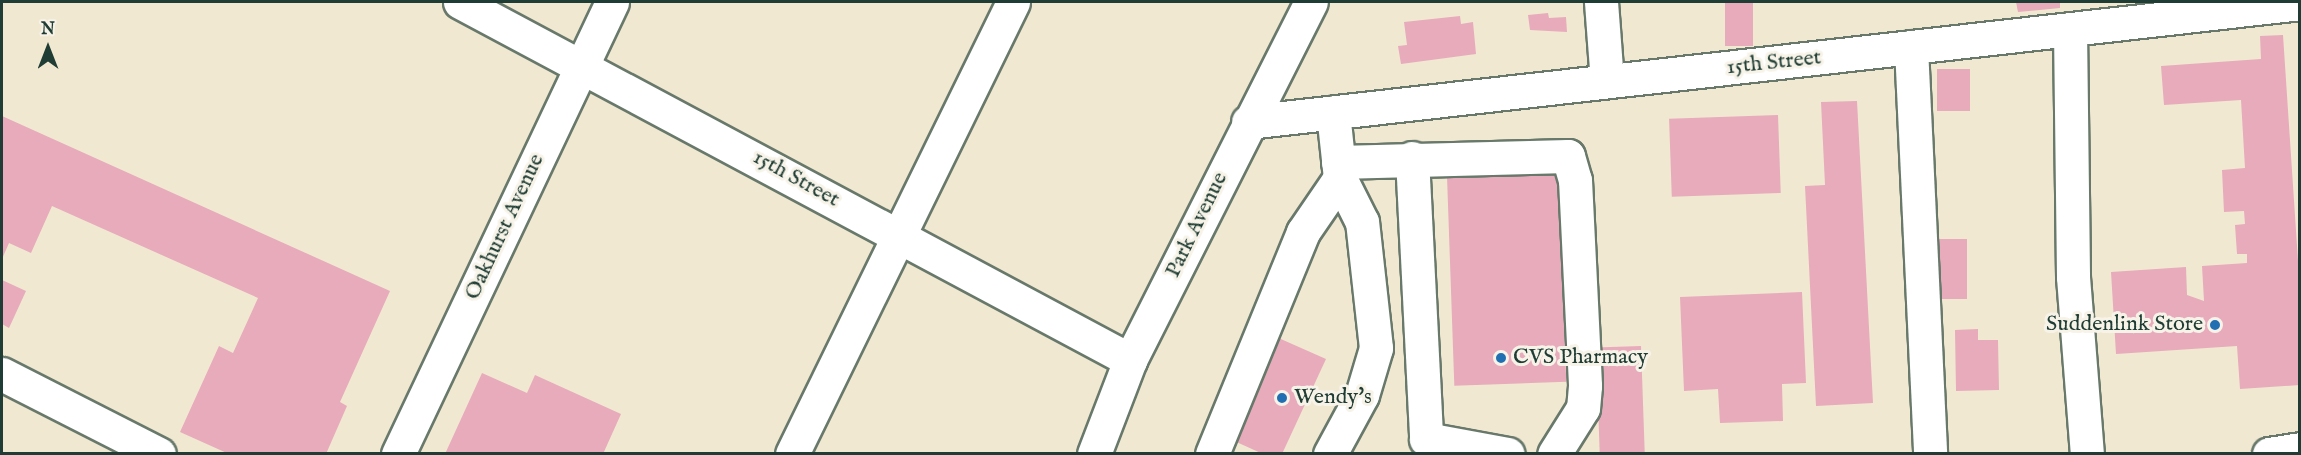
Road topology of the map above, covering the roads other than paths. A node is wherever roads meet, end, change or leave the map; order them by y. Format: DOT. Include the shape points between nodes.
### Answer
graph roads {
  1 [pos="460,2"];
  2 [pos="612,2"];
  3 [pos="1013,2"];
  4 [pos="1311,2"];
  5 [pos="1601,2"];
  6 [pos="2300,3"];
  7 [pos="2070,29"];
  8 [pos="1911,47"];
  9 [pos="582,63"];
  10 [pos="1607,81"];
  11 [pos="1333,112"];
  12 [pos="1248,122"];
  13 [pos="1412,158"];
  14 [pos="1339,170"];
  15 [pos="898,235"];
  16 [pos="1130,360"];
  17 [pos="2,374"];
  18 [pos="1422,446"];
  19 [pos="2300,450"];
  20 [pos="159,453"];
  21 [pos="398,453"];
  22 [pos="792,453"];
  23 [pos="1094,453"];
  24 [pos="1212,453"];
  25 [pos="1330,453"];
  26 [pos="1508,453"];
  27 [pos="1554,453"];
  28 [pos="1930,453"];
  29 [pos="2087,453"];
  30 [pos="2269,453"];
  1 -- 9 [label="street, 15th Street"];
  2 -- 9 [label="street, Oakhurst Avenue"];
  3 -- 15 [label="street"];
  4 -- 12 [label="street, Park Avenue"];
  5 -- 10 [label="street"];
  6 -- 7 [label="street, 15th Street"];
  7 -- 8 [label="street, 15th Street"];
  7 -- 29 [label="street" via="2073,277"];
  8 -- 10 [label="street, 15th Street"];
  8 -- 28 [label="street"];
  9 -- 15 [label="street, 15th Street"];
  9 -- 21 [label="street, Oakhurst Avenue"];
  10 -- 11 [label="street, 15th Street"];
  11 -- 12 [label="street, 15th Street"];
  11 -- 14 [label="street"];
  12 -- 16 [label="street, Park Avenue"];
  13 -- 14 [label="street"];
  13 -- 18 [label="street"];
  13 -- 27 [label="street" via="1568,156 1575,180 1585,386 1582,408"];
  14 -- 24 [label="street" via="1303,232"];
  14 -- 25 [label="street" via="1362,222 1376,348 1362,395"];
  15 -- 16 [label="street, 15th Street"];
  15 -- 22 [label="street"];
  16 -- 23 [label="street, Park Avenue"];
  17 -- 20 [label="street"];
  18 -- 26 [label="street"];
  19 -- 30 [label="street"];
}
